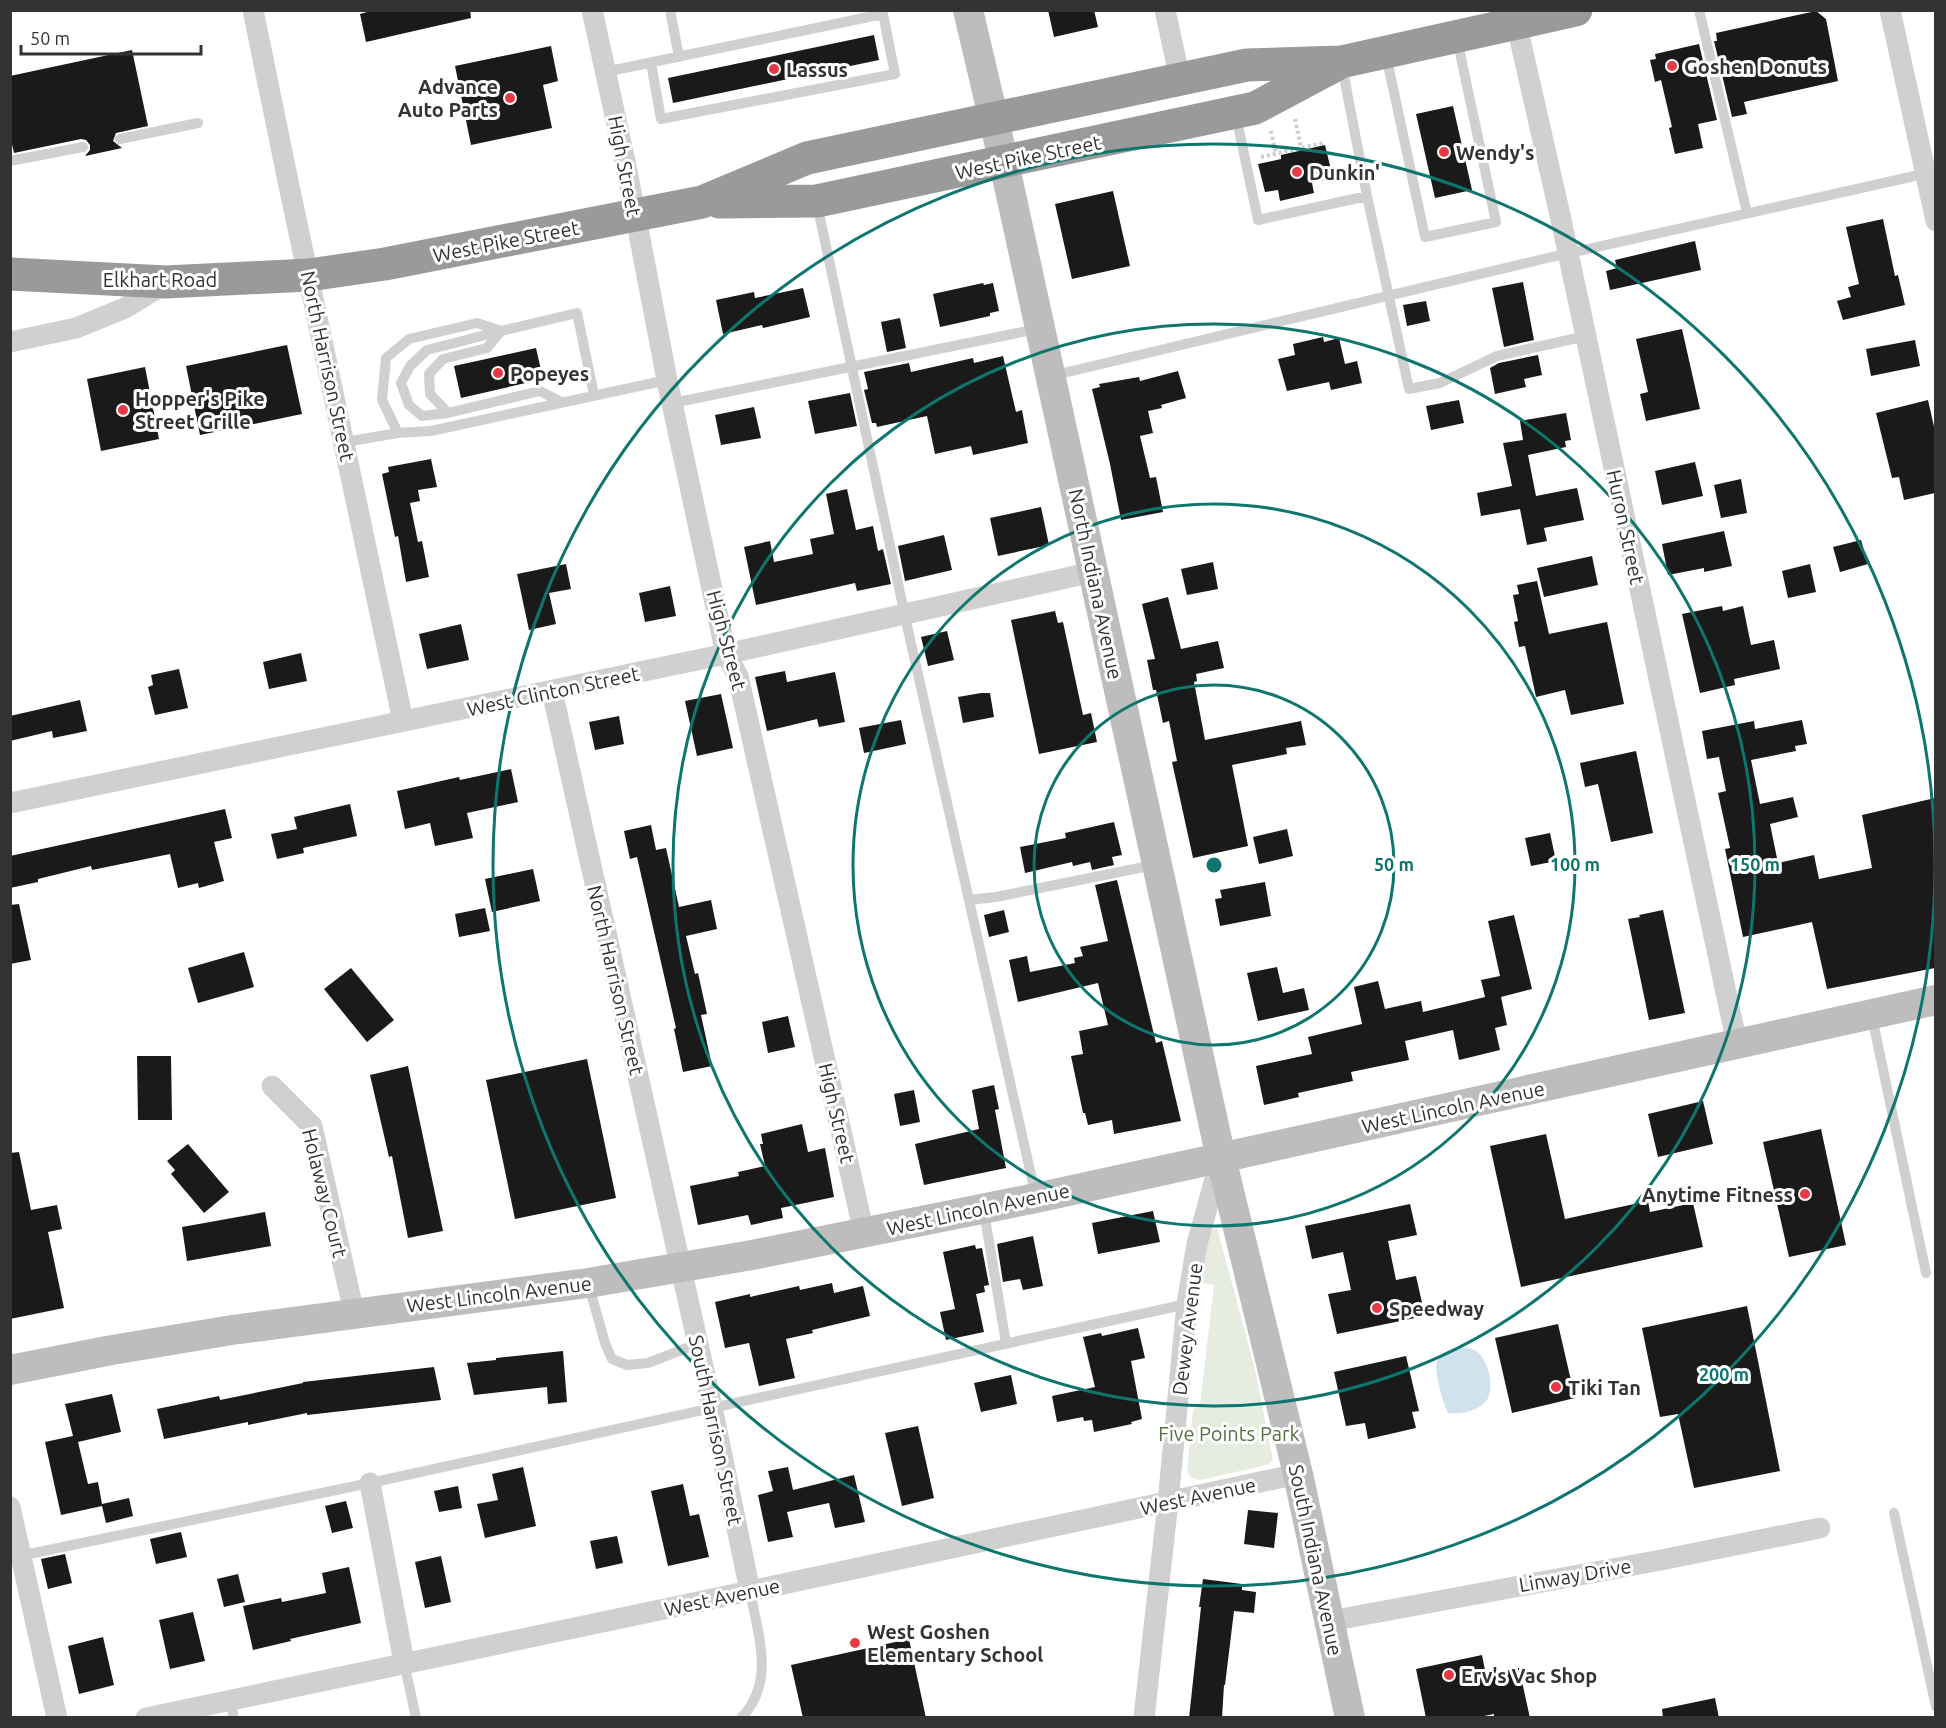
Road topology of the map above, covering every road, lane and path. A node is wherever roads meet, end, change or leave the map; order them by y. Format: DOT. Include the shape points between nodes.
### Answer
graph roads {
  1 [pos="253,10"];
  2 [pos="592,10"];
  3 [pos="670,10"];
  4 [pos="968,10"];
  5 [pos="1165,10"];
  6 [pos="1576,10"];
  7 [pos="1699,10"];
  8 [pos="1890,10"];
  9 [pos="882,13"];
  10 [pos="1515,17"];
  11 [pos="1456,37"];
  12 [pos="1385,52"];
  13 [pos="679,57"];
  14 [pos="1341,62"];
  15 [pos="651,63"];
  16 [pos="605,72"];
  17 [pos="1180,79"];
  18 [pos="1235,113"];
  19 [pos="1294,116"];
  20 [pos="994,119"];
  21 [pos="1269,122"];
  22 [pos="198,123"];
  23 [pos="120,139"];
  24 [pos="1323,143"];
  25 [pos="82,147"];
  26 [pos="1301,148"];
  27 [pos="1276,154"];
  28 [pos="1256,158"];
  29 [pos="10,161"];
  30 [pos="1004,163"];
  31 [pos="1930,172"];
  32 [pos="1367,196"];
  33 [pos="817,201"];
  34 [pos="702,202"];
  35 [pos="1747,213"];
  36 [pos="635,216"];
  37 [pos="1935,221"];
  38 [pos="1568,254"];
  39 [pos="10,274"];
  40 [pos="309,275"];
  41 [pos="166,282"];
  42 [pos="1389,296"];
  43 [pos="1040,328"];
  44 [pos="501,331"];
  45 [pos="1586,336"];
  46 [pos="10,342"];
  47 [pos="851,366"];
  48 [pos="1051,376"];
  49 [pos="667,380"];
  50 [pos="594,395"];
  51 [pos="561,402"];
  52 [pos="673,403"];
  53 [pos="448,413"];
  54 [pos="398,433"];
  55 [pos="345,442"];
  56 [pos="1093,572"];
  57 [pos="905,615"];
  58 [pos="726,654"];
  59 [pos="552,691"];
  60 [pos="403,721"];
  61 [pos="10,803"];
  62 [pos="1157,864"];
  63 [pos="969,900"];
  64 [pos="1935,1000"];
  65 [pos="1871,1014"];
  66 [pos="1737,1044"];
  67 [pos="272,1086"];
  68 [pos="1221,1158"];
  69 [pos="1036,1198"];
  70 [pos="983,1208"];
  71 [pos="864,1233"];
  72 [pos="680,1268"];
  73 [pos="1926,1273"];
  74 [pos="588,1283"];
  75 [pos="1187,1304"];
  76 [pos="354,1313"];
  77 [pos="1006,1343"];
  78 [pos="697,1344"];
  79 [pos="10,1370"];
  80 [pos="712,1407"];
  81 [pos="1298,1474"];
  82 [pos="370,1483"];
  83 [pos="1168,1502"];
  84 [pos="10,1507"];
  85 [pos="1894,1513"];
  86 [pos="1820,1528"];
  87 [pos="16,1557"];
  88 [pos="750,1591"];
  89 [pos="1330,1621"];
  90 [pos="404,1662"];
  91 [pos="1935,1707"];
  92 [pos="232,1708"];
  93 [pos="57,1718"];
  94 [pos="146,1718"];
  95 [pos="416,1718"];
  96 [pos="741,1718"];
  97 [pos="1144,1718"];
  98 [pos="1350,1718"];
  1 -- 40 [label="street, North Harrison Street"];
  2 -- 16 [label="street, High Street"];
  3 -- 13 [label="lane"];
  4 -- 20 [label="street, North Indiana Avenue"];
  5 -- 17 [label="street"];
  6 -- 10 [label="highway, West Pike Street"];
  7 -- 35 [label="lane"];
  8 -- 31 [label="street"];
  9 -- 13 [label="lane"];
  9 -- 15 [label="lane" via="895,75 661,119"];
  10 -- 11 [label="highway, West Pike Street"];
  10 -- 38 [label="street, Huron Street"];
  11 -- 12 [label="highway, West Pike Street"];
  11 -- 12 [label="lane" via="1496,222 1465,229 1425,237"];
  12 -- 14 [label="highway, West Pike Street"];
  13 -- 15 [label="lane"];
  14 -- 17 [label="highway, West Pike Street" via="1247,65"];
  14 -- 18 [label="highway, West Pike Street" via="1256,108"];
  14 -- 32 [label="lane"];
  15 -- 16 [label="lane"];
  16 -- 36 [label="street, High Street"];
  17 -- 20 [label="highway, West Pike Street"];
  18 -- 30 [label="highway, West Pike Street"];
  18 -- 32 [label="lane" via="1258,219"];
  19 -- 26 [label="path"];
  20 -- 30 [label="street, North Indiana Avenue"];
  20 -- 34 [label="highway, West Pike Street" via="807,158"];
  21 -- 27 [label="path"];
  22 -- 23 [label="lane"];
  24 -- 26 [label="path"];
  25 -- 29 [label="lane"];
  26 -- 27 [label="path"];
  27 -- 28 [label="path"];
  30 -- 33 [label="highway, West Pike Street"];
  30 -- 43 [label="street, North Indiana Avenue"];
  31 -- 35 [label="lane"];
  31 -- 37 [label="street"];
  32 -- 42 [label="lane"];
  33 -- 34 [label="highway, West Pike Street"];
  33 -- 47 [label="lane"];
  34 -- 36 [label="highway, West Pike Street"];
  35 -- 38 [label="lane"];
  36 -- 40 [label="highway, West Pike Street"];
  36 -- 49 [label="street, High Street"];
  38 -- 42 [label="lane"];
  38 -- 45 [label="street, Huron Street"];
  39 -- 41 [label="highway, Elkhart Road"];
  40 -- 41 [label="highway, Elkhart Road"];
  40 -- 55 [label="street, North Harrison Street"];
  41 -- 46 [label="street" via="125,308 76,328"];
  42 -- 45 [label="lane" via="1409,389 1440,383 1497,356"];
  42 -- 48 [label="lane"];
  43 -- 47 [label="lane"];
  43 -- 48 [label="street, North Indiana Avenue"];
  44 -- 50 [label="lane" via="577,313"];
  44 -- 53 [label="lane" via="487,348 443,359 429,374 430,394"];
  44 -- 53 [label="lane" via="427,350 410,366 401,383 409,405 422,416"];
  44 -- 54 [label="lane" via="477,323 454,328 409,339 386,358 382,400"];
  45 -- 66 [label="street, Huron Street"];
  47 -- 52 [label="lane"];
  47 -- 57 [label="lane"];
  48 -- 56 [label="street, North Indiana Avenue"];
  49 -- 50 [label="lane"];
  49 -- 52 [label="street, High Street"];
  50 -- 51 [label="lane"];
  51 -- 53 [label="lane" via="540,391"];
  51 -- 54 [label="lane" via="430,431"];
  52 -- 58 [label="street, High Street"];
  54 -- 55 [label="lane"];
  55 -- 60 [label="street, North Harrison Street"];
  56 -- 57 [label="street, West Clinton Street"];
  56 -- 62 [label="street, North Indiana Avenue"];
  57 -- 58 [label="street, West Clinton Street"];
  57 -- 63 [label="lane"];
  58 -- 59 [label="street, West Clinton Street"];
  58 -- 71 [label="street, High Street" via="738,676"];
  59 -- 60 [label="street, West Clinton Street"];
  59 -- 72 [label="street, North Harrison Street"];
  60 -- 61 [label="street, West Clinton Street"];
  62 -- 63 [label="lane"];
  62 -- 68 [label="street, North Indiana Avenue"];
  63 -- 69 [label="lane"];
  64 -- 65 [label="street, West Lincoln Avenue"];
  65 -- 66 [label="street, West Lincoln Avenue"];
  65 -- 73 [label="lane"];
  66 -- 68 [label="street, West Lincoln Avenue"];
  67 -- 76 [label="street, Holaway Court" via="312,1126"];
  68 -- 69 [label="street, West Lincoln Avenue"];
  68 -- 75 [label="street, Dewey Avenue" via="1197,1244"];
  68 -- 81 [label="street, South Indiana Avenue"];
  69 -- 70 [label="street, West Lincoln Avenue"];
  70 -- 71 [label="street, West Lincoln Avenue"];
  70 -- 77 [label="lane"];
  71 -- 72 [label="street, West Lincoln Avenue"];
  72 -- 74 [label="street, West Lincoln Avenue"];
  72 -- 78 [label="street, South Harrison Street"];
  74 -- 76 [label="street, West Lincoln Avenue"];
  74 -- 78 [label="lane" via="612,1359 627,1365 648,1363"];
  75 -- 77 [label="lane"];
  75 -- 83 [label="street, Dewey Avenue"];
  76 -- 79 [label="street, West Lincoln Avenue" via="112,1350"];
  77 -- 80 [label="lane"];
  78 -- 80 [label="street, South Harrison Street"];
  80 -- 82 [label="lane"];
  80 -- 88 [label="street, South Harrison Street"];
  81 -- 83 [label="street, West Avenue"];
  81 -- 89 [label="street, South Indiana Avenue"];
  82 -- 87 [label="lane"];
  82 -- 90 [label="street"];
  83 -- 88 [label="street, West Avenue"];
  83 -- 97 [label="street, Dewey Avenue"];
  84 -- 87 [label="street"];
  85 -- 91 [label="lane"];
  86 -- 89 [label="street, Linway Drive"];
  87 -- 93 [label="street"];
  88 -- 90 [label="street, West Avenue"];
  88 -- 96 [label="lane" via="763,1663 760,1688 752,1707"];
  89 -- 98 [label="street, South Indiana Avenue"];
  90 -- 92 [label="street, West Avenue"];
  90 -- 95 [label="lane"];
  92 -- 94 [label="street, West Avenue"];
}
